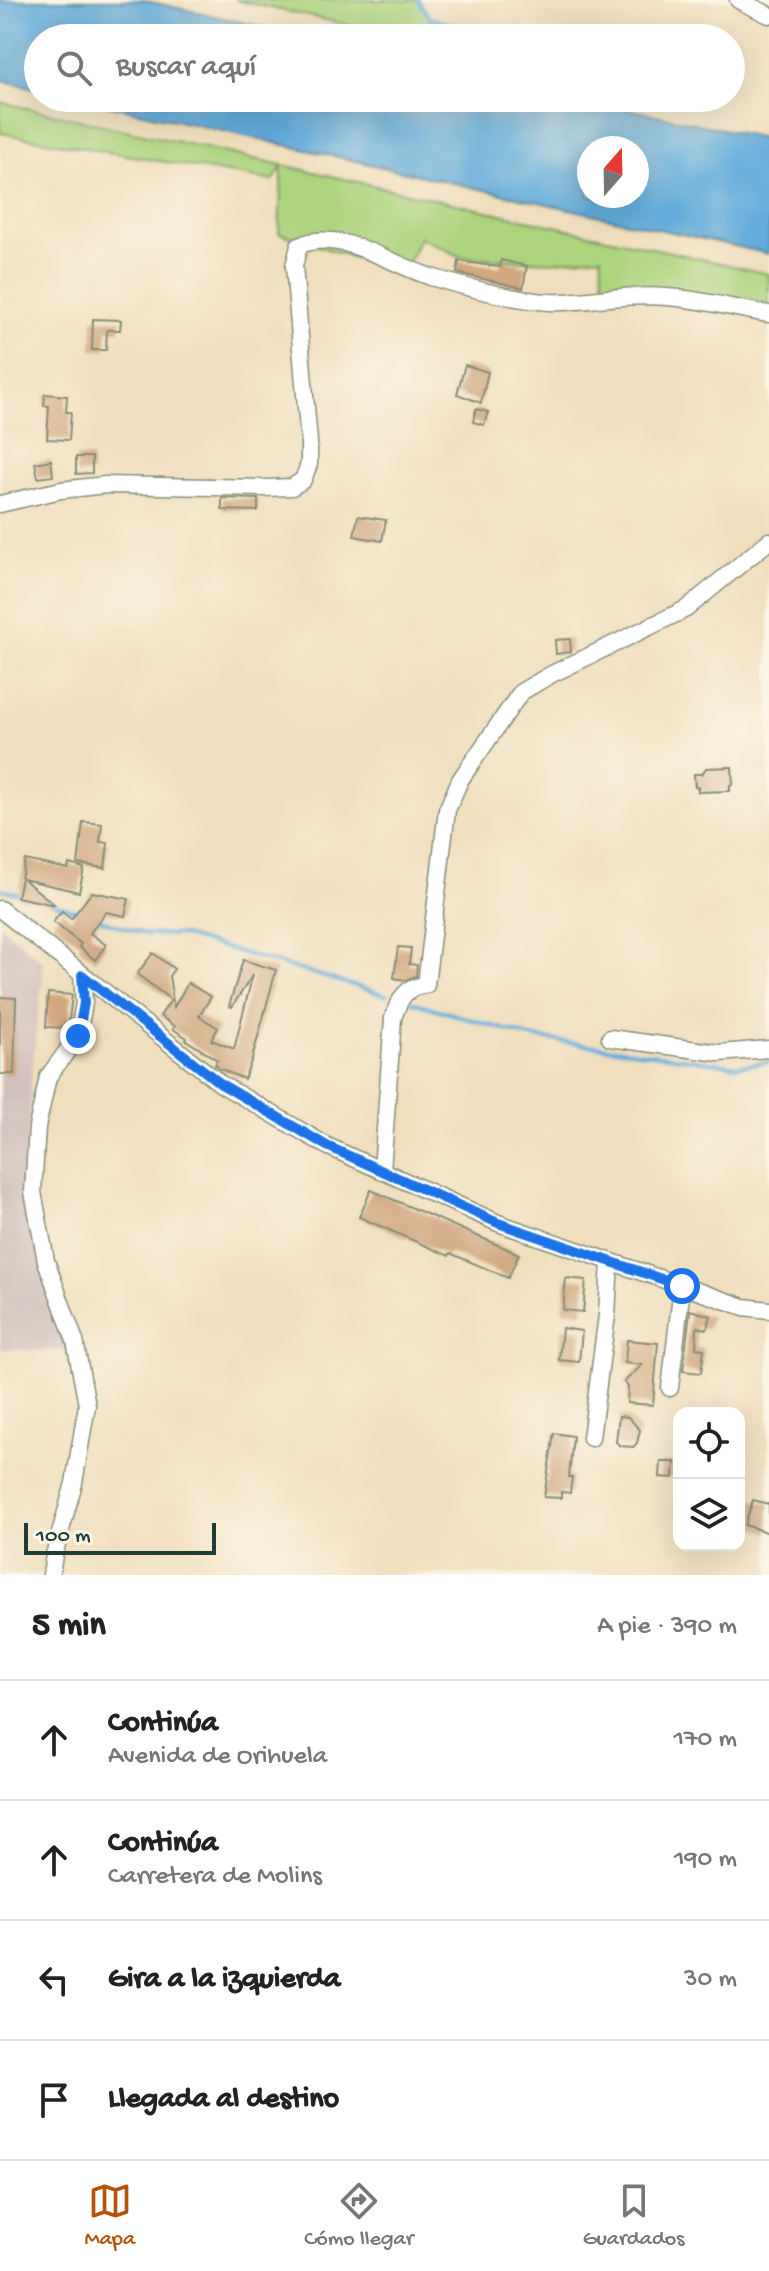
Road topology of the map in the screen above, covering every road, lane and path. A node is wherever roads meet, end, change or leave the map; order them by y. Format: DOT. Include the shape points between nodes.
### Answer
graph roads {
  1 [pos="738,0"];
  2 [pos="769,15"];
  3 [pos="769,314"];
  4 [pos="0,504"];
  5 [pos="769,541"];
  6 [pos="0,909"];
  7 [pos="82,975"];
  8 [pos="610,1038"];
  9 [pos="769,1049"];
  10 [pos="382,1171"];
  11 [pos="610,1261"];
  12 [pos="682,1286"];
  13 [pos="769,1310"];
  14 [pos="670,1388"];
  15 [pos="591,1438"];
  16 [pos="51,1575"];
  1 -- 2 [label="street"];
  3 -- 4 [label="street" via="668,297 559,302 498,293 429,276 332,239 312,239 299,246 294,266 309,442 303,480 292,487 265,488 105,485"];
  5 -- 10 [label="street" via="686,609 521,692 460,780 447,810 426,985 413,986 402,995 393,1018"];
  6 -- 7 [label="street"];
  7 -- 10 [label="street" via="221,1084 327,1146"];
  7 -- 16 [label="street" via="78,1036 48,1077 37,1127 33,1192 46,1261 75,1341 87,1405"];
  8 -- 9 [label="street" via="719,1053"];
  10 -- 11 [label="street" via="498,1223"];
  11 -- 12 [label="street"];
  11 -- 15 [label="street"];
  12 -- 13 [label="street"];
  12 -- 14 [label="street"];
}
